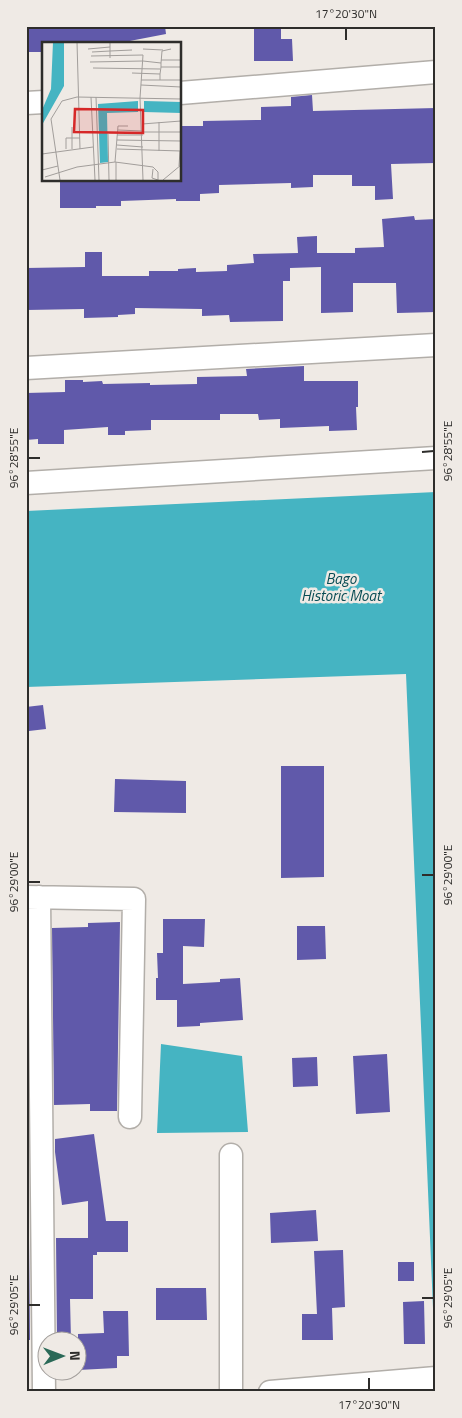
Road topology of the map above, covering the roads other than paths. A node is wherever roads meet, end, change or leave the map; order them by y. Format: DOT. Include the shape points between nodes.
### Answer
graph roads {
  1 [pos="436,72"];
  2 [pos="181,92"];
  3 [pos="42,102"];
  4 [pos="26,103"];
  5 [pos="436,345"];
  6 [pos="26,368"];
  7 [pos="436,458"];
  8 [pos="26,483"];
  9 [pos="32,897"];
  10 [pos="130,1117"];
  11 [pos="231,1155"];
  12 [pos="436,1378"];
  13 [pos="44,1392"];
  14 [pos="231,1392"];
  15 [pos="270,1392"];
  1 -- 2 [label="street"];
  3 -- 4 [label="street"];
  5 -- 6 [label="street"];
  7 -- 8 [label="street"];
  9 -- 10 [label="street" via="134,899"];
  9 -- 13 [label="street"];
  11 -- 14 [label="street"];
  12 -- 15 [label="street"];
}
